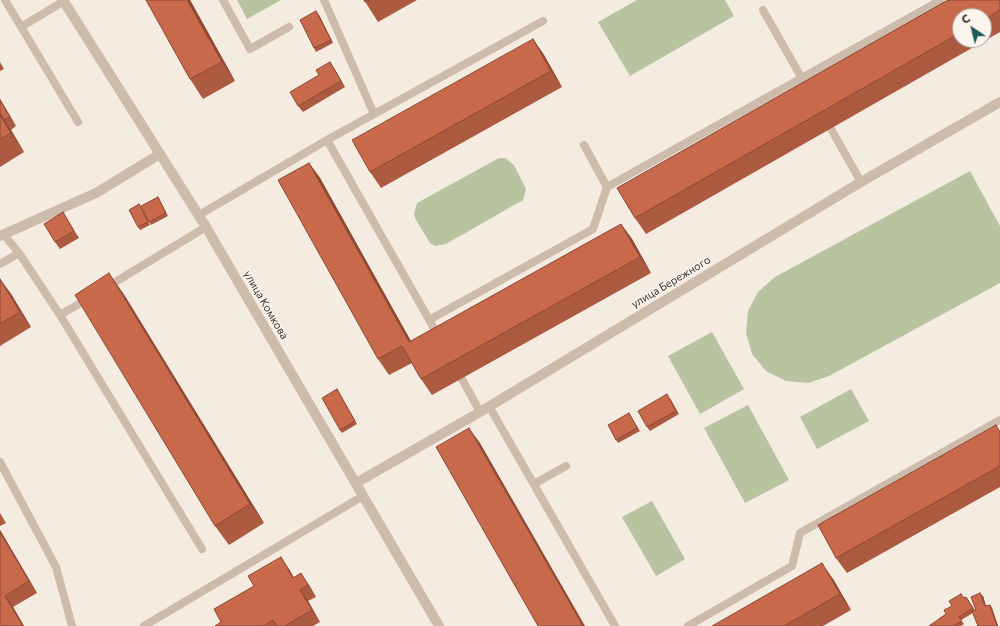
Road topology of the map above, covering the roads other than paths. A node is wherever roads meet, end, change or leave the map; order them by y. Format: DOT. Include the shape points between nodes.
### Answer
graph roads {
  1 [pos="5,0"];
  2 [pos="64,0"];
  3 [pos="223,0"];
  4 [pos="324,0"];
  5 [pos="941,0"];
  6 [pos="763,10"];
  7 [pos="543,20"];
  8 [pos="21,26"];
  9 [pos="289,27"];
  10 [pos="802,78"];
  11 [pos="808,88"];
  12 [pos="1000,102"];
  13 [pos="374,114"];
  14 [pos="78,122"];
  15 [pos="831,129"];
  16 [pos="327,140"];
  17 [pos="584,146"];
  18 [pos="160,154"];
  19 [pos="861,182"];
  20 [pos="607,186"];
  21 [pos="199,215"];
  22 [pos="206,226"];
  23 [pos="2,236"];
  24 [pos="19,253"];
  25 [pos="0,264"];
  26 [pos="60,315"];
  27 [pos="429,320"];
  28 [pos="443,345"];
  29 [pos="462,379"];
  30 [pos="489,406"];
  31 [pos="480,412"];
  32 [pos="1000,420"];
  33 [pos="0,462"];
  34 [pos="566,466"];
  35 [pos="356,483"];
  36 [pos="534,484"];
  37 [pos="363,496"];
  38 [pos="202,549"];
  39 [pos="72,626"];
  40 [pos="144,626"];
  41 [pos="439,626"];
  42 [pos="615,626"];
  43 [pos="688,626"];
  1 -- 8 [label="lane"];
  2 -- 8 [label="lane"];
  2 -- 18 [label="street, улица Комкова"];
  3 -- 9 [label="lane" via="250,49"];
  4 -- 13 [label="lane"];
  5 -- 10 [label="lane"];
  6 -- 10 [label="lane"];
  7 -- 13 [label="lane"];
  8 -- 14 [label="lane"];
  10 -- 11 [label="lane"];
  10 -- 20 [label="lane"];
  12 -- 19 [label="street, улица Бережного"];
  13 -- 16 [label="lane"];
  15 -- 19 [label="lane"];
  16 -- 21 [label="lane"];
  16 -- 27 [label="lane"];
  17 -- 20 [label="lane"];
  18 -- 21 [label="street, улица Комкова"];
  18 -- 23 [label="street" via="96,193"];
  19 -- 30 [label="street, улица Бережного"];
  20 -- 27 [label="lane" via="593,229"];
  21 -- 22 [label="street, улица Комкова"];
  22 -- 26 [label="lane"];
  22 -- 35 [label="street, улица Комкова"];
  23 -- 24 [label="lane"];
  24 -- 25 [label="lane"];
  24 -- 26 [label="lane"];
  26 -- 38 [label="lane"];
  27 -- 28 [label="lane"];
  29 -- 31 [label="lane"];
  30 -- 31 [label="street, улица Бережного"];
  30 -- 36 [label="lane"];
  31 -- 35 [label="street, улица Бережного"];
  32 -- 43 [label="lane" via="800,533 792,566"];
  33 -- 39 [label="lane" via="56,567"];
  34 -- 36 [label="lane"];
  35 -- 37 [label="street, улица Комкова"];
  36 -- 42 [label="lane"];
  37 -- 40 [label="lane"];
  37 -- 41 [label="street, улица Комкова"];
}
